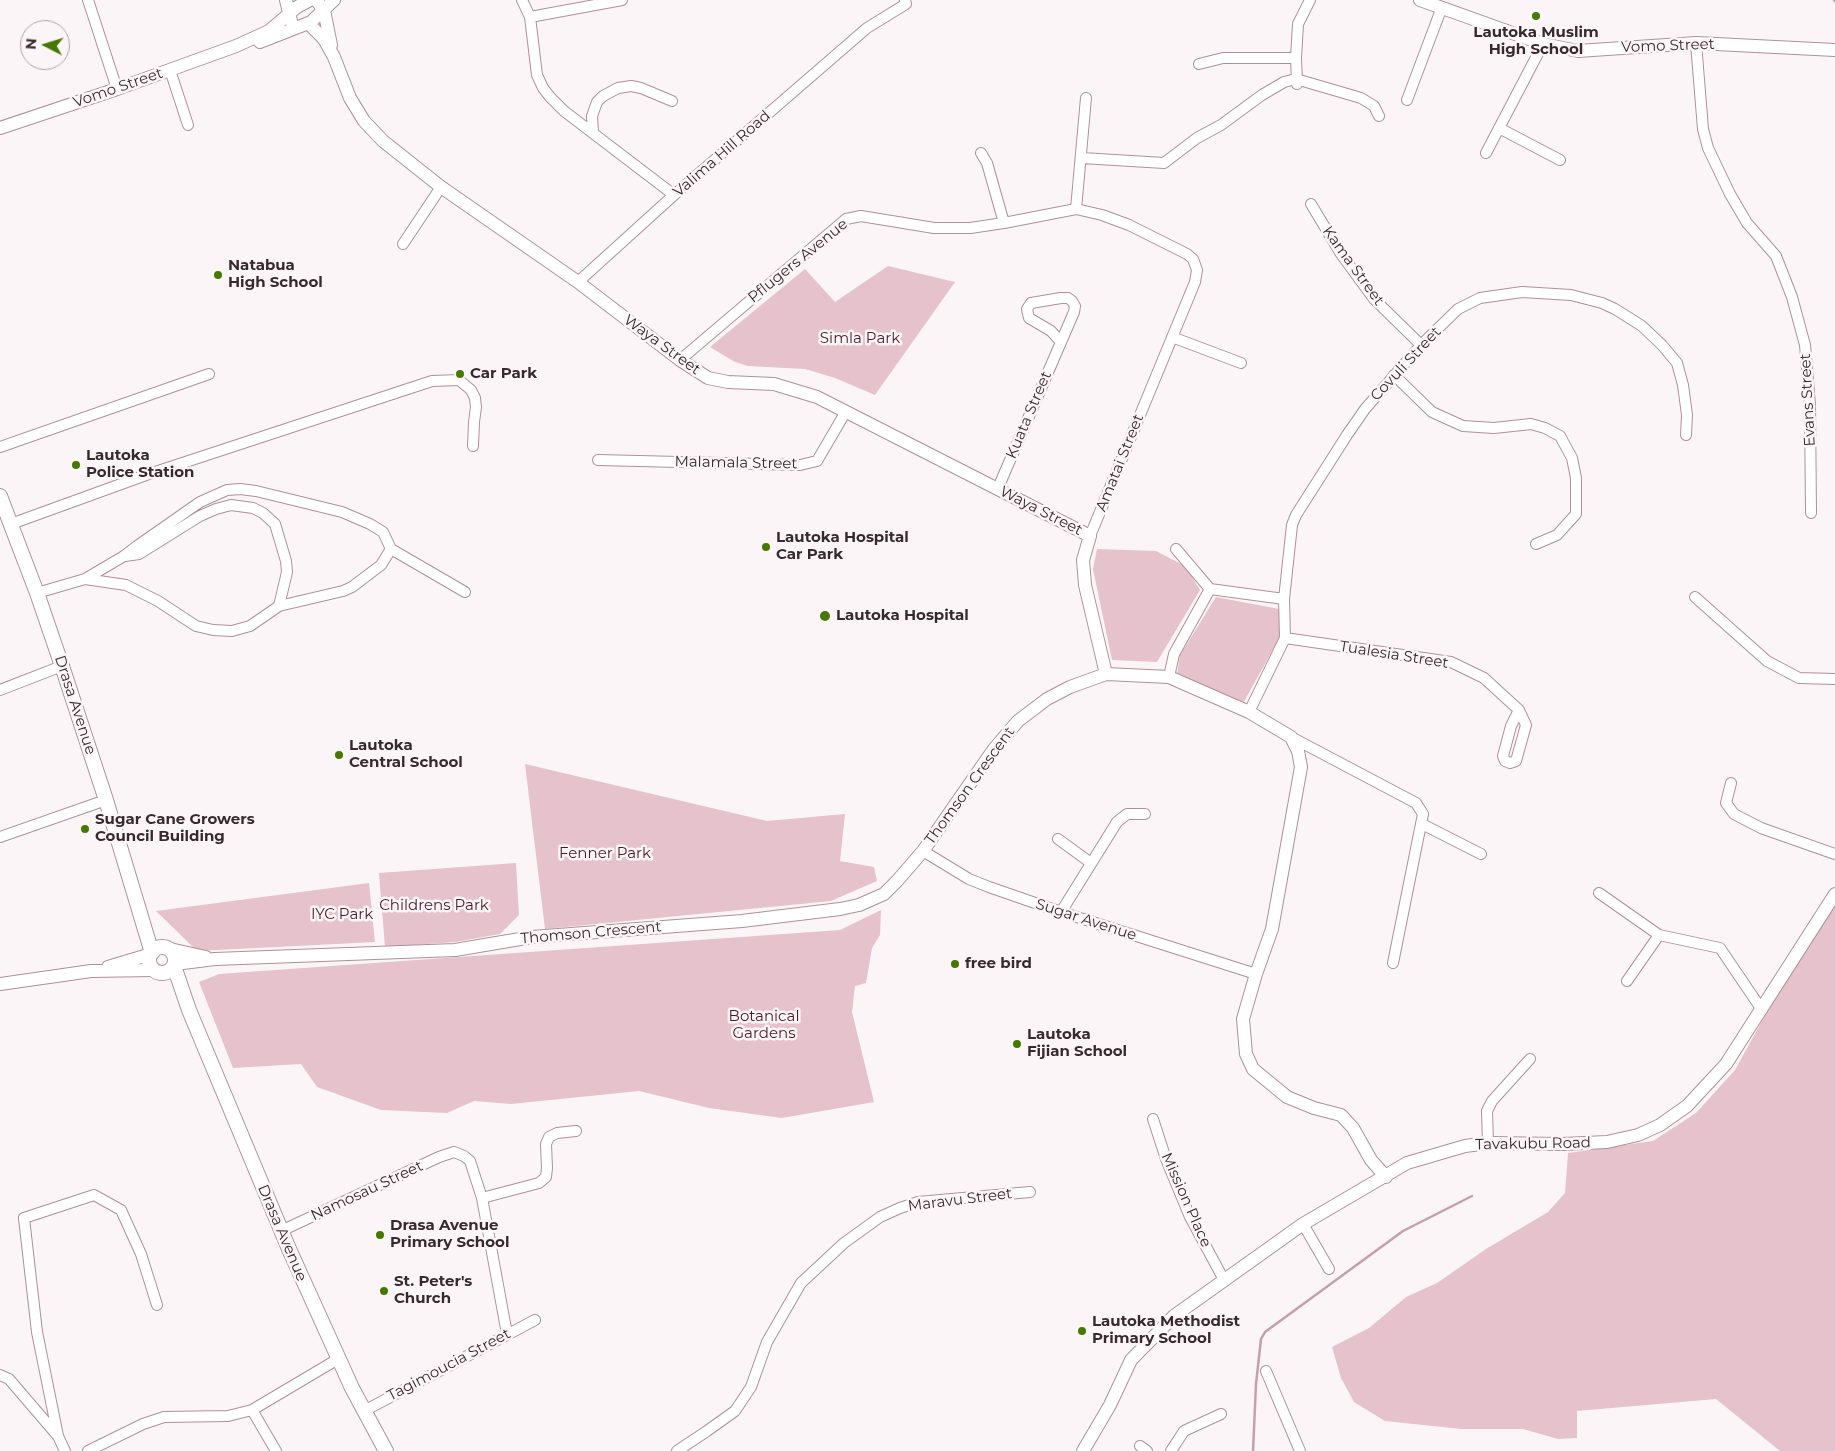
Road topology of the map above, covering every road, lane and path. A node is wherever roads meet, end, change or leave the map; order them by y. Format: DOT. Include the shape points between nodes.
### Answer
graph roads {
  1 [pos="88,0"];
  2 [pos="286,0"];
  3 [pos="334,0"];
  4 [pos="522,0"];
  5 [pos="622,0"];
  6 [pos="905,0"];
  7 [pos="1310,0"];
  8 [pos="1420,0"];
  9 [pos="311,2"];
  10 [pos="1442,7"];
  11 [pos="289,14"];
  12 [pos="530,18"];
  13 [pos="303,25"];
  14 [pos="1696,43"];
  15 [pos="1542,44"];
  16 [pos="236,46"];
  17 [pos="1835,50"];
  18 [pos="334,57"];
  19 [pos="1296,58"];
  20 [pos="1199,64"];
  21 [pos="170,70"];
  22 [pos="1297,82"];
  23 [pos="116,89"];
  24 [pos="1086,98"];
  25 [pos="1407,100"];
  26 [pos="672,101"];
  27 [pos="1378,116"];
  28 [pos="188,125"];
  29 [pos="0,128"];
  30 [pos="1499,128"];
  31 [pos="593,132"];
  32 [pos="1486,153"];
  33 [pos="981,154"];
  34 [pos="1082,158"];
  35 [pos="1560,160"];
  36 [pos="441,187"];
  37 [pos="674,196"];
  38 [pos="1311,204"];
  39 [pos="1076,209"];
  40 [pos="1004,223"];
  41 [pos="402,244"];
  42 [pos="1193,259"];
  43 [pos="578,282"];
  44 [pos="1172,337"];
  45 [pos="1060,341"];
  46 [pos="1421,345"];
  47 [pos="680,360"];
  48 [pos="1241,363"];
  49 [pos="209,374"];
  50 [pos="1394,375"];
  51 [pos="845,412"];
  52 [pos="1686,435"];
  53 [pos="473,446"];
  54 [pos="0,447"];
  55 [pos="598,460"];
  56 [pos="998,488"];
  57 [pos="0,496"];
  58 [pos="1811,513"];
  59 [pos="11,524"];
  60 [pos="1090,536"];
  61 [pos="1536,544"];
  62 [pos="391,549"];
  63 [pos="1176,549"];
  64 [pos="124,556"];
  65 [pos="85,578"];
  66 [pos="1210,589"];
  67 [pos="465,592"];
  68 [pos="37,593"];
  69 [pos="1695,597"];
  70 [pos="1284,599"];
  71 [pos="279,606"];
  72 [pos="1285,638"];
  73 [pos="62,666"];
  74 [pos="1106,674"];
  75 [pos="1168,677"];
  76 [pos="1835,679"];
  77 [pos="0,690"];
  78 [pos="1519,710"];
  79 [pos="1249,712"];
  80 [pos="1291,736"];
  81 [pos="1731,783"];
  82 [pos="106,800"];
  83 [pos="1145,814"];
  84 [pos="1422,824"];
  85 [pos="0,837"];
  86 [pos="1058,839"];
  87 [pos="923,851"];
  88 [pos="1481,854"];
  89 [pos="1835,854"];
  90 [pos="1091,863"];
  91 [pos="1599,893"];
  92 [pos="1835,894"];
  93 [pos="1061,912"];
  94 [pos="142,917"];
  95 [pos="1659,935"];
  96 [pos="168,948"];
  97 [pos="151,954"];
  98 [pos="216,959"];
  99 [pos="1393,962"];
  100 [pos="175,965"];
  101 [pos="92,971"];
  102 [pos="157,972"];
  103 [pos="1256,974"];
  104 [pos="1627,981"];
  105 [pos="0,984"];
  106 [pos="189,1010"];
  107 [pos="1762,1010"];
  108 [pos="1530,1059"];
  109 [pos="1153,1119"];
  110 [pos="576,1131"];
  111 [pos="1488,1143"];
  112 [pos="1386,1177"];
  113 [pos="1030,1192"];
  114 [pos="482,1198"];
  115 [pos="1303,1224"];
  116 [pos="281,1231"];
  117 [pos="1330,1269"];
  118 [pos="1224,1280"];
  119 [pos="158,1305"];
  120 [pos="535,1320"];
  121 [pos="507,1334"];
  122 [pos="338,1359"];
  123 [pos="1266,1371"];
  124 [pos="0,1375"];
  125 [pos="252,1410"];
  126 [pos="364,1411"];
  127 [pos="1221,1414"];
  128 [pos="58,1436"];
  129 [pos="65,1451"];
  130 [pos="88,1451"];
  131 [pos="276,1451"];
  132 [pos="386,1451"];
  133 [pos="677,1451"];
  134 [pos="1083,1451"];
  135 [pos="1171,1451"];
  136 [pos="1300,1451"];
  1 -- 23 [label="street"];
  2 -- 11 [label="main road"];
  3 -- 9 [label="main road, Vomo Street"];
  4 -- 12 [label="street"];
  5 -- 12 [label="street"];
  6 -- 37 [label="street, Valima Hill Road" via="906,4 867,28"];
  7 -- 19 [label="street" via="1298,24"];
  8 -- 10 [label="main road, Vomo Street"];
  9 -- 11 [label="main road, Vomo Street"];
  9 -- 13 [label="main road, Vomo Street"];
  9 -- 18 [label="main road, Waya Street"];
  10 -- 15 [label="main road, Vomo Street"];
  10 -- 25 [label="street"];
  11 -- 13 [label="main road, Waya Street" via="293,23"];
  11 -- 16 [label="main road, Vomo Street" via="269,31"];
  12 -- 31 [label="street" via="537,75 543,88 564,110"];
  13 -- 16 [label="main road, Vomo Street" via="265,41"];
  13 -- 18 [label="main road, Waya Street" via="320,34"];
  14 -- 15 [label="main road, Vomo Street" via="1578,51"];
  14 -- 17 [label="main road, Vomo Street"];
  14 -- 58 [label="street, Evans Street" via="1703,129 1708,148 1747,223 1776,256 1792,297 1805,345 1810,405"];
  15 -- 30 [label="street"];
  16 -- 21 [label="main road, Vomo Street"];
  18 -- 36 [label="main road, Waya Street" via="350,98 364,121 383,141"];
  19 -- 20 [label="street" via="1223,58"];
  19 -- 22 [label="street"];
  21 -- 23 [label="main road, Vomo Street"];
  21 -- 28 [label="street"];
  22 -- 27 [label="street" via="1361,98 1374,106"];
  22 -- 34 [label="street" via="1284,82 1262,95 1164,163"];
  23 -- 29 [label="main road, Vomo Street"];
  24 -- 34 [label="street"];
  26 -- 31 [label="street" via="641,88 618,88 597,102 592,116"];
  30 -- 32 [label="street"];
  30 -- 35 [label="street"];
  31 -- 37 [label="street"];
  33 -- 40 [label="street" via="987,163"];
  34 -- 39 [label="street"];
  36 -- 41 [label="street"];
  36 -- 43 [label="main road, Waya Street"];
  37 -- 43 [label="street, Valima Hill Road"];
  38 -- 46 [label="street, Kama Street" via="1374,299"];
  39 -- 40 [label="street, Pflugers Avenue"];
  39 -- 42 [label="street, Pflugers Avenue" via="1129,225"];
  40 -- 47 [label="street, Pflugers Avenue" via="970,228 934,228 861,216 846,219"];
  42 -- 44 [label="street, Amatai Street" via="1197,270 1195,282"];
  43 -- 47 [label="main road, Waya Street"];
  44 -- 48 [label="street"];
  44 -- 60 [label="street, Amatai Street"];
  45 -- 45 [label="street, Kuata Street" via="1074,312 1072,301 1061,298 1031,303 1027,309 1029,318 1051,331"];
  45 -- 56 [label="street, Kuata Street"];
  46 -- 50 [label="street, Covuli Street"];
  46 -- 52 [label="street, Covuli Street" via="1458,310 1480,298 1522,292 1570,295 1602,303 1642,326 1677,362 1688,415"];
  47 -- 51 [label="main road, Waya Street" via="708,378 774,384 817,397"];
  49 -- 54 [label="street"];
  50 -- 61 [label="street" via="1432,412 1463,426 1494,428 1531,424 1560,436 1572,458 1576,478 1576,514 1557,535"];
  50 -- 70 [label="street, Covuli Street" via="1346,435 1296,515 1292,525"];
  51 -- 55 [label="street, Malamala Street" via="816,461 800,464"];
  51 -- 56 [label="main road, Waya Street"];
  53 -- 59 [label="street" via="476,407 471,390 459,380 432,381 137,478"];
  56 -- 60 [label="main road, Waya Street"];
  57 -- 59 [label="highway, Drasa Avenue"];
  59 -- 68 [label="highway, Drasa Avenue"];
  60 -- 74 [label="main road, Amatai Street" via="1083,560 1085,585"];
  62 -- 64 [label="street" via="383,532 342,512 256,490 240,489 227,490 200,502"];
  62 -- 67 [label="street"];
  62 -- 71 [label="street" via="381,565 348,589"];
  63 -- 66 [label="street"];
  64 -- 65 [label="street"];
  64 -- 71 [label="street" via="139,554 216,509 231,505 253,508 275,524 286,560 287,572"];
  65 -- 68 [label="street"];
  65 -- 71 [label="street" via="126,584 196,626 213,630 232,631 250,626"];
  66 -- 70 [label="street"];
  66 -- 75 [label="street" via="1174,654"];
  68 -- 73 [label="highway, Drasa Avenue"];
  69 -- 76 [label="street" via="1767,661 1799,678"];
  70 -- 72 [label="street, Covuli Street"];
  72 -- 78 [label="street, Tualesia Street" via="1451,662 1484,678"];
  72 -- 79 [label="street, Covuli Street"];
  73 -- 77 [label="street"];
  73 -- 82 [label="highway, Drasa Avenue"];
  74 -- 75 [label="main road, Thomson Crescent"];
  74 -- 87 [label="main road, Thomson Crescent" via="1047,699 1018,722 994,749"];
  75 -- 79 [label="main road, Thomson Crescent"];
  79 -- 80 [label="main road, Thomson Crescent"];
  80 -- 84 [label="street" via="1416,802 1423,814"];
  80 -- 103 [label="main road" via="1301,767 1272,929"];
  81 -- 89 [label="street" via="1726,803 1734,814 1761,828"];
  82 -- 85 [label="street"];
  82 -- 94 [label="highway, Drasa Avenue"];
  83 -- 90 [label="street" via="1133,813 1122,817"];
  84 -- 88 [label="street"];
  84 -- 99 [label="street"];
  86 -- 90 [label="street"];
  87 -- 93 [label="street, Sugar Avenue" via="969,879"];
  87 -- 98 [label="main road, Thomson Crescent" via="884,894 840,909 742,921 532,937 455,950"];
  90 -- 93 [label="street"];
  91 -- 95 [label="street"];
  92 -- 107 [label="main road, Tavakubu Road"];
  93 -- 103 [label="street, Sugar Avenue"];
  94 -- 96 [label="highway, Drasa Avenue"];
  94 -- 97 [label="highway, Drasa Avenue"];
  95 -- 104 [label="street"];
  95 -- 107 [label="street" via="1720,948"];
  96 -- 97 [label="highway" via="158,948"];
  96 -- 98 [label="main road, Thomson Crescent"];
  96 -- 100 [label="highway" via="175,956"];
  97 -- 101 [label="main road"];
  97 -- 102 [label="highway" via="150,962"];
  98 -- 100 [label="main road, Thomson Crescent"];
  100 -- 102 [label="highway" via="169,972"];
  100 -- 106 [label="highway, Drasa Avenue"];
  101 -- 102 [label="main road"];
  101 -- 105 [label="main road"];
  102 -- 106 [label="highway, Drasa Avenue"];
  103 -- 112 [label="main road" via="1243,1019 1246,1054 1253,1069 1287,1097 1341,1115"];
  106 -- 116 [label="highway, Drasa Avenue"];
  107 -- 111 [label="main road, Tavakubu Road" via="1726,1064 1687,1106 1660,1125 1638,1135 1607,1142"];
  108 -- 111 [label="street" via="1492,1101 1488,1111"];
  109 -- 118 [label="street, Mission Place" via="1190,1216"];
  110 -- 114 [label="street" via="549,1137 546,1144 548,1168 546,1177 539,1183"];
  111 -- 112 [label="main road, Tavakubu Road" via="1465,1146 1407,1163"];
  112 -- 115 [label="main road, Tavakubu Road"];
  113 -- 133 [label="street, Maravu Street" via="918,1202 880,1217 844,1243 801,1283 767,1342 751,1387 734,1411"];
  114 -- 116 [label="street, Namosau Street" via="470,1161 454,1152"];
  114 -- 121 [label="street"];
  115 -- 117 [label="street"];
  115 -- 118 [label="main road, Tavakubu Road"];
  116 -- 122 [label="highway, Drasa Avenue"];
  118 -- 134 [label="main road, Tavakubu Road" via="1174,1316 1131,1360"];
  119 -- 128 [label="street" via="141,1254 121,1210 94,1195 24,1218 37,1332"];
  120 -- 121 [label="street, Tagimoucia Street"];
  121 -- 126 [label="street, Tagimoucia Street"];
  122 -- 125 [label="street"];
  122 -- 126 [label="highway, Drasa Avenue"];
  123 -- 136 [label="street"];
  124 -- 128 [label="street" via="9,1379"];
  125 -- 130 [label="street" via="228,1416 164,1417"];
  125 -- 131 [label="street"];
  126 -- 132 [label="highway, Drasa Avenue"];
  127 -- 135 [label="street" via="1184,1431"];
  128 -- 129 [label="street"];
}
